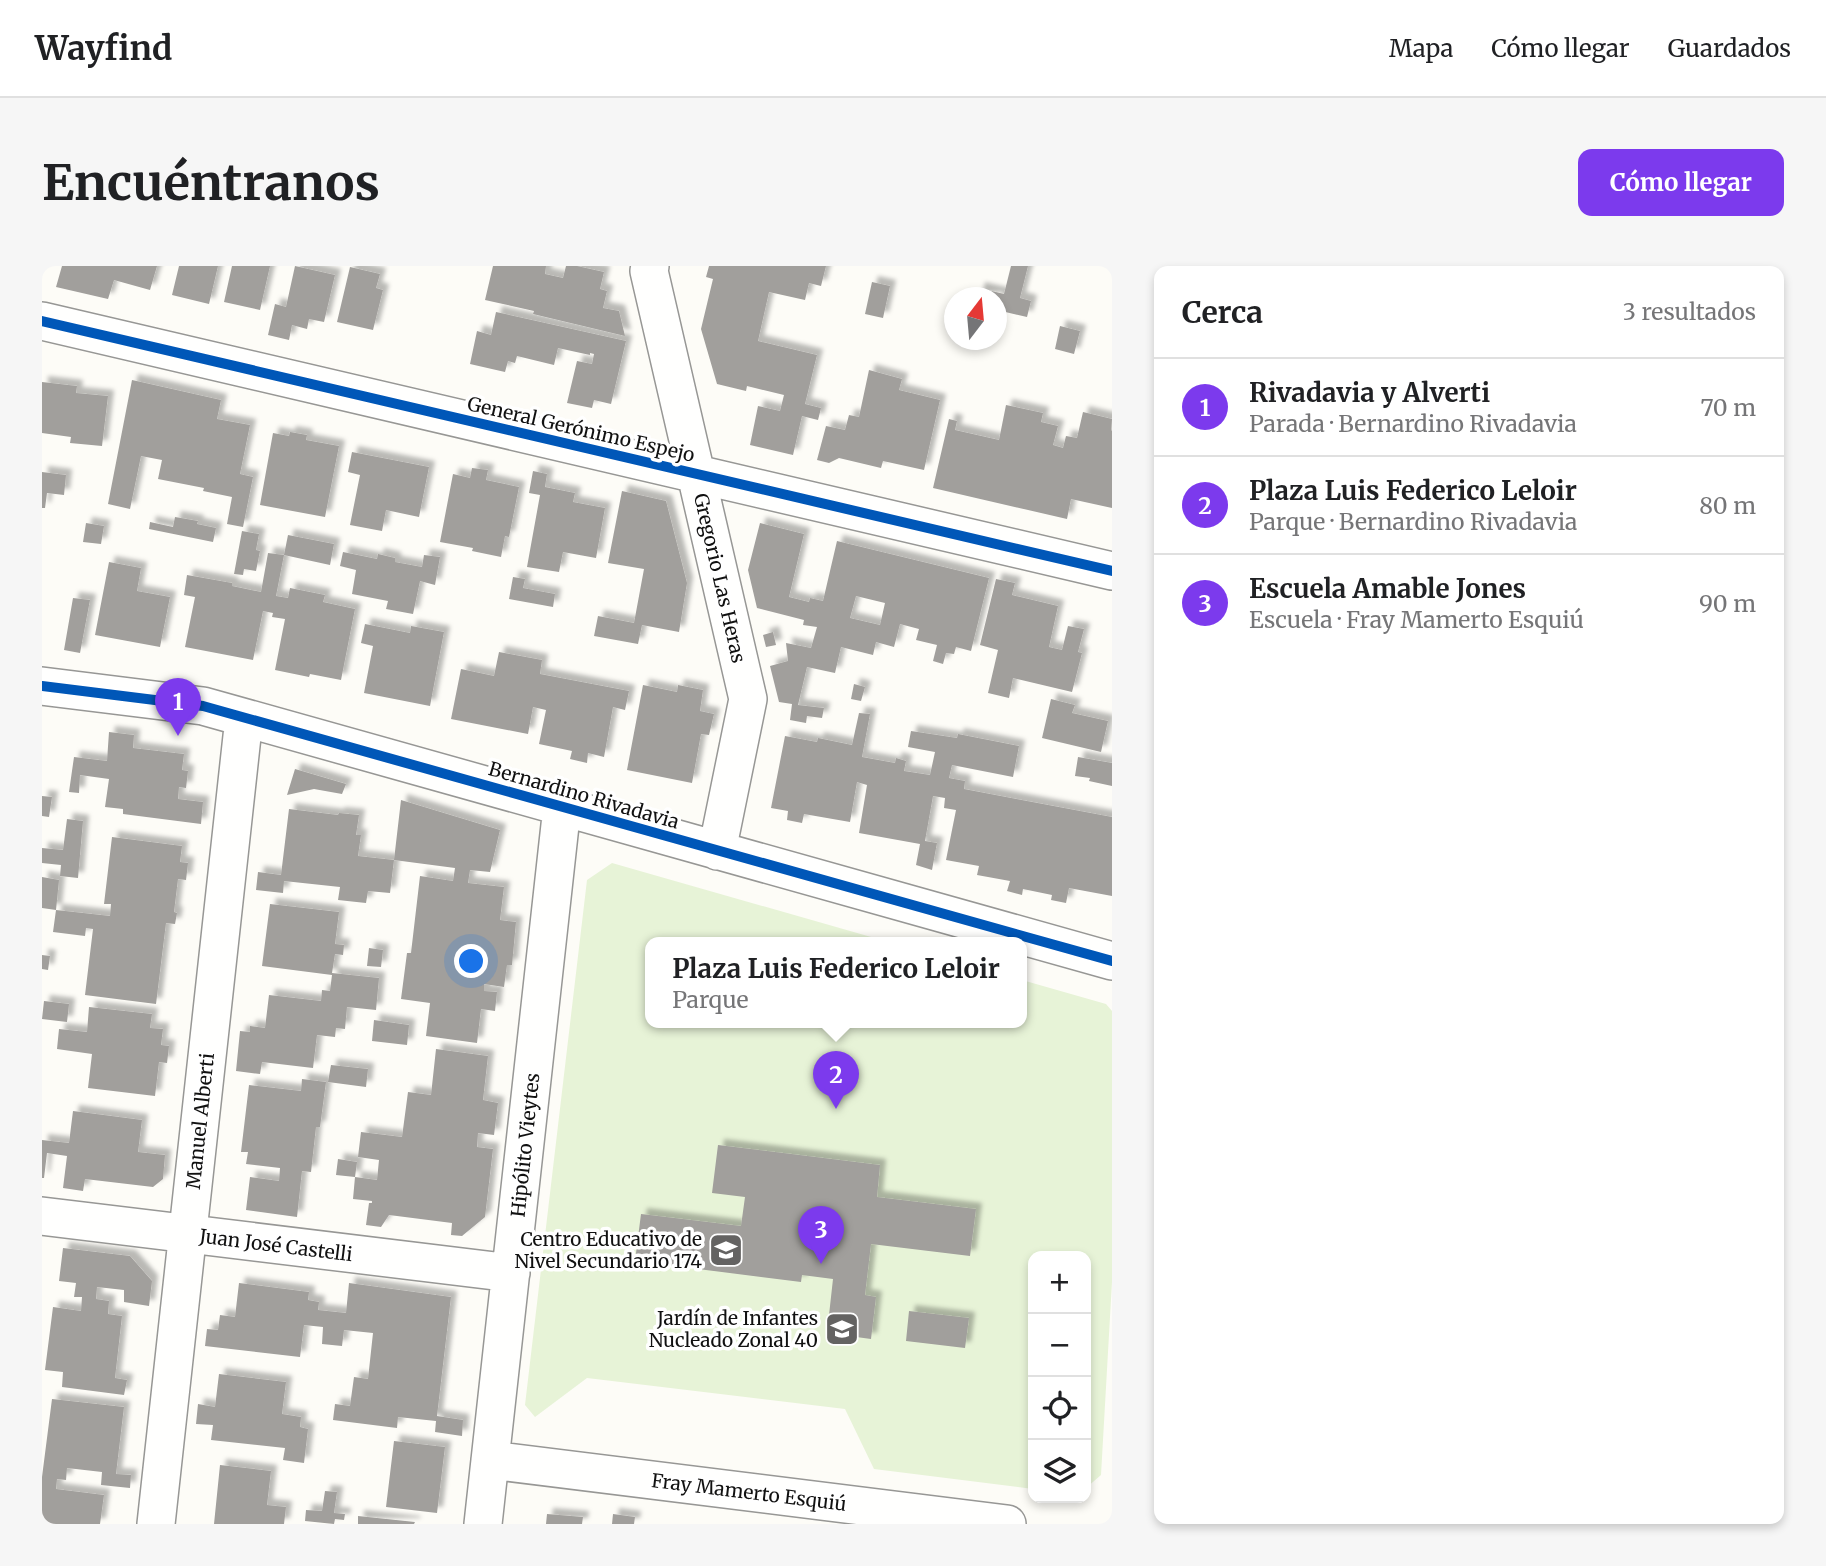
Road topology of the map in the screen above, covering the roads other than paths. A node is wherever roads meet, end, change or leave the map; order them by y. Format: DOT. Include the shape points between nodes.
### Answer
graph roads {
  1 [pos="650,266"];
  2 [pos="42,321"];
  3 [pos="696,474"];
  4 [pos="1112,571"];
  5 [pos="42,686"];
  6 [pos="244,718"];
  7 [pos="562,807"];
  8 [pos="717,851"];
  9 [pos="1026,937"];
  10 [pos="1027,937"];
  11 [pos="1112,961"];
  12 [pos="42,1216"];
  13 [pos="187,1234"];
  14 [pos="510,1273"];
  15 [pos="490,1460"];
  16 [pos="156,1524"];
  17 [pos="483,1524"];
  18 [pos="1007,1524"];
  1 -- 3 [label="street, Gregorio Las Heras"];
  2 -- 3 [label="street, General Gerónimo Espejo"];
  3 -- 4 [label="street, General Gerónimo Espejo"];
  3 -- 8 [label="street, Gregorio Las Heras" via="748,699"];
  5 -- 6 [label="street, Bernardino Rivadavia" via="203,706"];
  6 -- 7 [label="street, Bernardino Rivadavia"];
  6 -- 13 [label="street, Manuel Alberti"];
  7 -- 8 [label="street, Bernardino Rivadavia"];
  7 -- 14 [label="street, Hipólito Vieytes"];
  8 -- 9 [label="street, Bernardino Rivadavia"];
  10 -- 11 [label="street, Bernardino Rivadavia"];
  12 -- 13 [label="street, Juan José Castelli"];
  13 -- 14 [label="street, Juan José Castelli"];
  13 -- 16 [label="street, Manuel Alberti"];
  14 -- 15 [label="street, Hipólito Vieytes"];
  15 -- 17 [label="street, Hipólito Vieytes"];
  15 -- 18 [label="street, Fray Mamerto Esquiú"];
}
